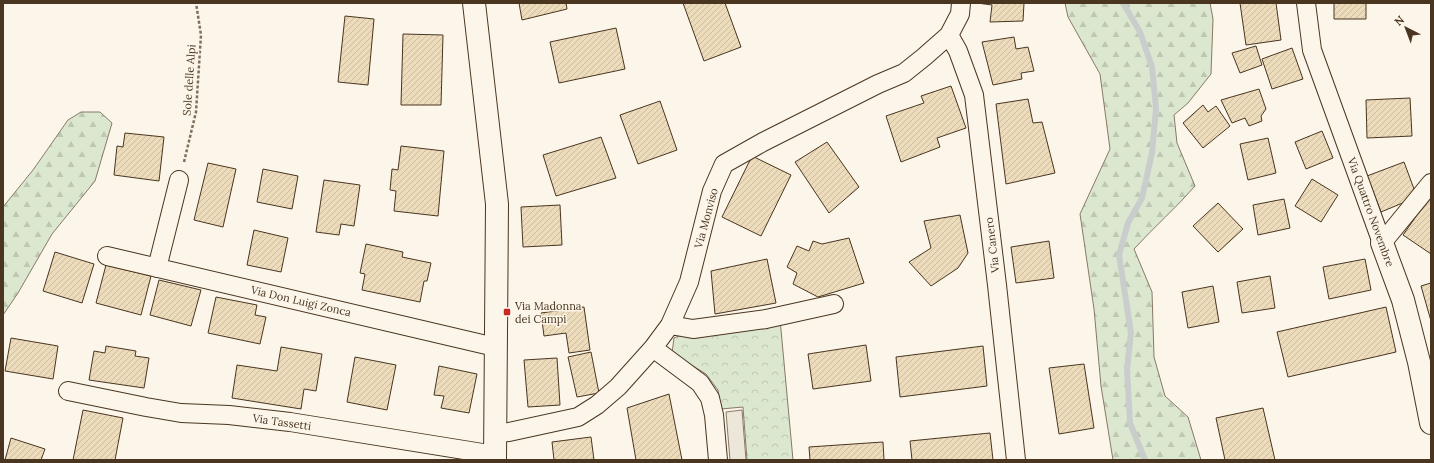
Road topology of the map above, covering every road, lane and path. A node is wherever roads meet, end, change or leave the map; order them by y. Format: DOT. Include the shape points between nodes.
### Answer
graph roads {
  1 [pos="196,3"];
  2 [pos="474,3"];
  3 [pos="961,3"];
  4 [pos="1306,3"];
  5 [pos="949,35"];
  6 [pos="179,180"];
  7 [pos="1431,183"];
  8 [pos="1382,243"];
  9 [pos="107,256"];
  10 [pos="157,268"];
  11 [pos="834,304"];
  12 [pos="670,325"];
  13 [pos="495,347"];
  14 [pos="653,348"];
  15 [pos="68,391"];
  16 [pos="1431,423"];
  17 [pos="496,433"];
  18 [pos="495,458"];
  19 [pos="718,460"];
  20 [pos="1016,460"];
  1 -- 6 [label="path, Sole delle Alpi" via="200,35 196,112"];
  2 -- 13 [label="street" via="497,204"];
  3 -- 5 [label="street, Via Monviso" via="960,14"];
  4 -- 8 [label="street, Via Quattro Novembre" via="1312,50"];
  5 -- 12 [label="street, Via Monviso" via="904,73 763,142 724,164 712,191 689,282"];
  5 -- 20 [label="street, Via Canero" via="958,51 974,95"];
  6 -- 10 [label="street"];
  7 -- 8 [label="street"];
  8 -- 16 [label="street, Via Quattro Novembre" via="1404,300"];
  9 -- 10 [label="street, Via Don Luigi Zonca"];
  10 -- 13 [label="street, Via Don Luigi Zonca"];
  11 -- 12 [label="street" via="766,319 692,330"];
  12 -- 14 [label="street, Via Monviso"];
  13 -- 17 [label="street"];
  14 -- 17 [label="street, Via Monviso" via="618,388 578,417"];
  14 -- 19 [label="street" via="700,383 710,398"];
  15 -- 18 [label="street, Via Tassetti" via="181,413 290,422"];
  17 -- 18 [label="street"];
}
